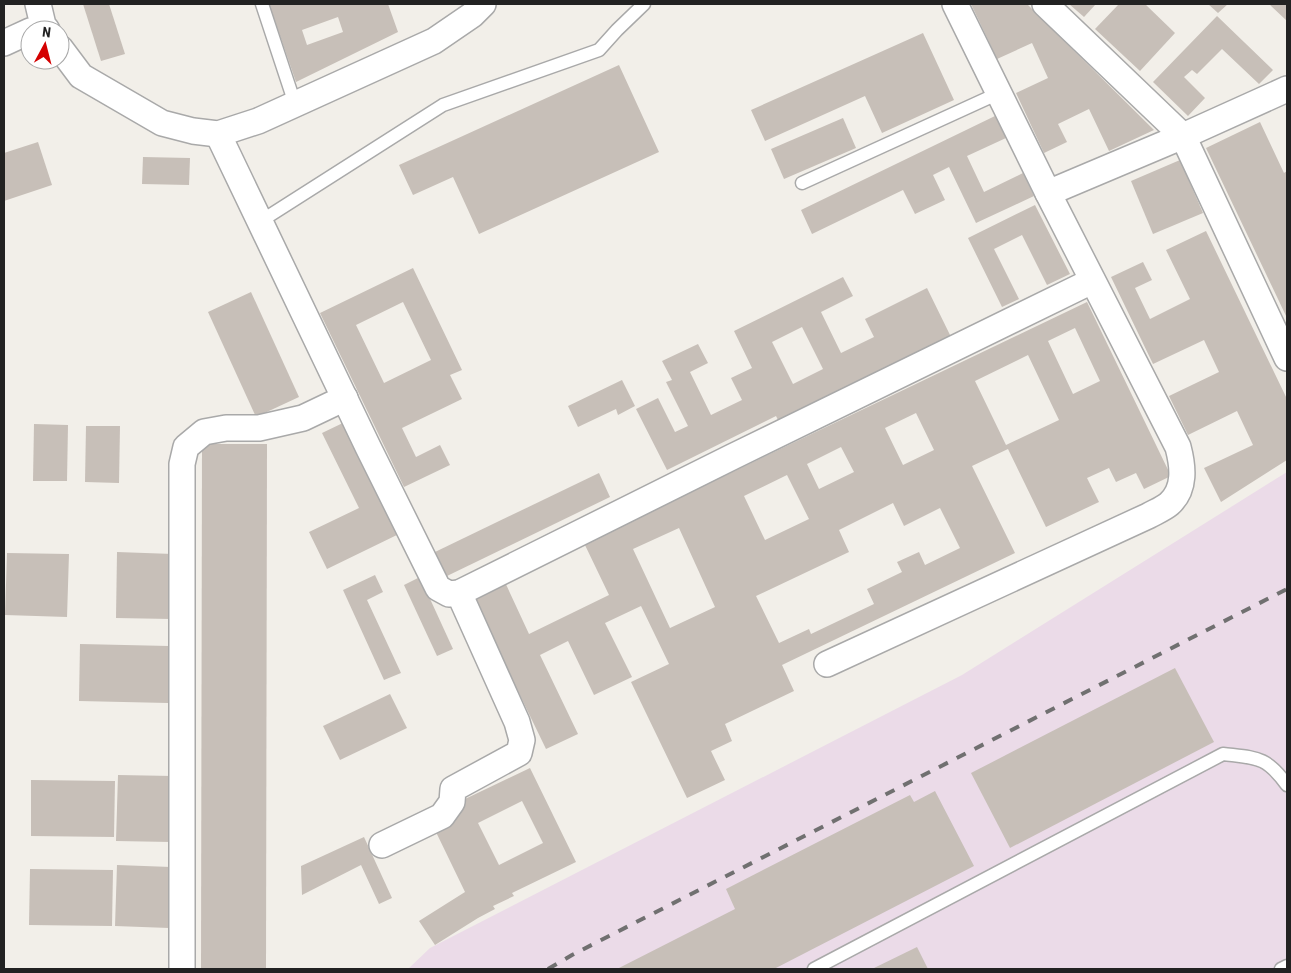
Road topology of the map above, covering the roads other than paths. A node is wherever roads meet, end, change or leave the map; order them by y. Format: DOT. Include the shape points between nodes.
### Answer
graph roads {
  1 [pos="262,4"];
  2 [pos="483,4"];
  3 [pos="644,4"];
  4 [pos="956,4"];
  5 [pos="1045,4"];
  6 [pos="20,34"];
  7 [pos="4,43"];
  8 [pos="70,61"];
  9 [pos="1287,89"];
  10 [pos="999,93"];
  11 [pos="295,104"];
  12 [pos="218,134"];
  13 [pos="1183,136"];
  14 [pos="802,183"];
  15 [pos="1048,193"];
  16 [pos="261,221"];
  17 [pos="1092,281"];
  18 [pos="1287,358"];
  19 [pos="345,398"];
  20 [pos="459,593"];
  21 [pos="827,664"];
  22 [pos="1287,785"];
  23 [pos="382,845"];
  24 [pos="1287,966"];
  25 [pos="182,969"];
  26 [pos="814,969"];
  27 [pos="1281,969"];
  1 -- 11 [label="lane"];
  2 -- 11 [label="street" via="434,41"];
  3 -- 16 [label="lane" via="599,50 443,105"];
  4 -- 10 [label="street"];
  5 -- 13 [label="street"];
  6 -- 7 [label="street"];
  8 -- 12 [label="street" via="81,76 162,123"];
  9 -- 13 [label="street"];
  10 -- 14 [label="lane"];
  10 -- 15 [label="street"];
  11 -- 12 [label="street"];
  12 -- 16 [label="street"];
  13 -- 15 [label="street"];
  13 -- 18 [label="street"];
  15 -- 17 [label="street"];
  16 -- 19 [label="street"];
  17 -- 20 [label="street"];
  17 -- 21 [label="street" via="1178,447 1182,461 1178,494 1168,505 1148,516"];
  19 -- 20 [label="street" via="438,588 449,594"];
  19 -- 25 [label="street" via="303,418 259,428 204,432 186,447 182,464"];
  20 -- 23 [label="street" via="517,722 522,740 519,753 453,788 452,802 442,816"];
  22 -- 26 [label="lane" via="1276,770 1257,758 1223,754"];
  24 -- 27 [label="lane"];
}
